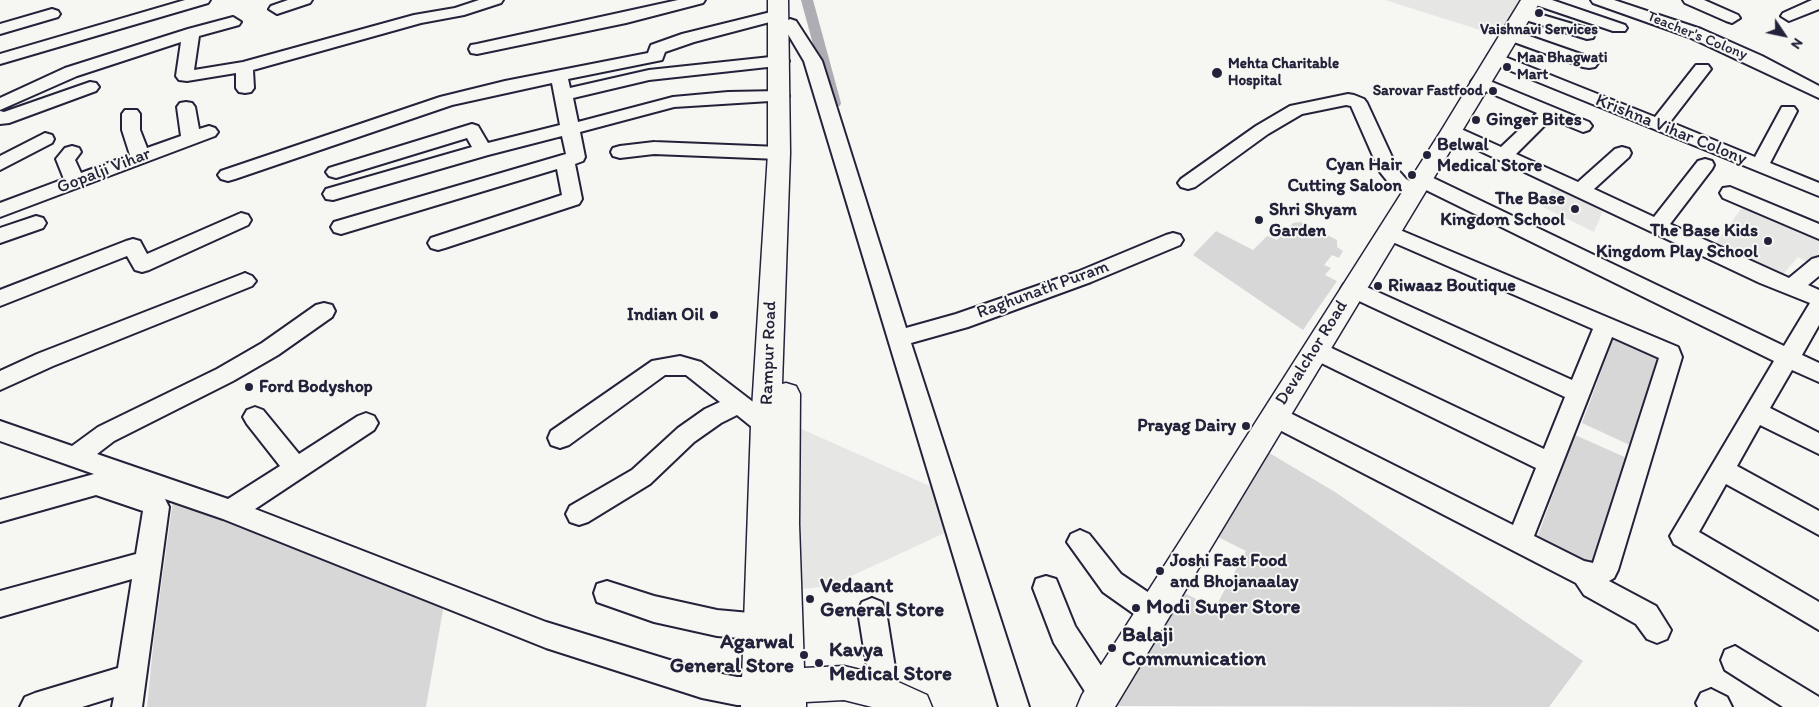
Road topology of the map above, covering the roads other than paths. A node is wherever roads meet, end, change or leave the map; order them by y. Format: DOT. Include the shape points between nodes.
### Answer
graph roads {
  1 [pos="202,0"];
  2 [pos="304,0"];
  3 [pos="496,0"];
  4 [pos="697,0"];
  5 [pos="1599,0"];
  6 [pos="1691,0"];
  7 [pos="1790,0"];
  8 [pos="1812,5"];
  9 [pos="277,9"];
  10 [pos="784,10"];
  11 [pos="1524,12"];
  12 [pos="52,14"];
  13 [pos="1789,16"];
  14 [pos="1732,18"];
  15 [pos="233,22"];
  16 [pos="1619,28"];
  17 [pos="0,29"];
  18 [pos="191,33"];
  19 [pos="1587,34"];
  20 [pos="477,49"];
  21 [pos="1495,58"];
  22 [pos="0,59"];
  23 [pos="780,61"];
  24 [pos="1588,63"];
  25 [pos="244,67"];
  26 [pos="1702,69"];
  27 [pos="560,76"];
  28 [pos="1480,82"];
  29 [pos="90,87"];
  30 [pos="245,88"];
  31 [pos="1819,93"];
  32 [pos="563,95"];
  33 [pos="780,96"];
  34 [pos="0,105"];
  35 [pos="186,107"];
  36 [pos="1548,112"];
  37 [pos="1788,112"];
  38 [pos="131,114"];
  39 [pos="0,117"];
  40 [pos="1658,125"];
  41 [pos="1583,126"];
  42 [pos="571,128"];
  43 [pos="1452,131"];
  44 [pos="209,132"];
  45 [pos="45,139"];
  46 [pos="191,139"];
  47 [pos="483,150"];
  48 [pos="72,152"];
  49 [pos="620,152"];
  50 [pos="780,152"];
  51 [pos="1622,152"];
  52 [pos="1504,156"];
  53 [pos="141,158"];
  54 [pos="565,161"];
  55 [pos="0,164"];
  56 [pos="1705,165"];
  57 [pos="1759,166"];
  58 [pos="336,172"];
  59 [pos="228,175"];
  60 [pos="76,183"];
  61 [pos="1188,184"];
  62 [pos="1418,186"];
  63 [pos="1819,190"];
  64 [pos="1580,191"];
  65 [pos="1730,193"];
  66 [pos="333,194"];
  67 [pos="0,210"];
  68 [pos="241,220"];
  69 [pos="36,223"];
  70 [pos="1658,226"];
  71 [pos="341,227"];
  72 [pos="1388,232"];
  73 [pos="1819,232"];
  74 [pos="0,236"];
  75 [pos="1173,240"];
  76 [pos="438,243"];
  77 [pos="1819,264"];
  78 [pos="245,282"];
  79 [pos="1791,288"];
  80 [pos="1352,289"];
  81 [pos="0,298"];
  82 [pos="1819,298"];
  83 [pos="1819,307"];
  84 [pos="324,311"];
  85 [pos="1606,324"];
  86 [pos="905,337"];
  87 [pos="1315,350"];
  88 [pos="1788,359"];
  89 [pos="1819,373"];
  90 [pos="0,381"];
  91 [pos="1579,393"];
  92 [pos="739,404"];
  93 [pos="1755,412"];
  94 [pos="1274,416"];
  95 [pos="255,417"];
  96 [pos="366,423"];
  97 [pos="766,425"];
  98 [pos="0,431"];
  99 [pos="560,438"];
  100 [pos="1819,444"];
  101 [pos="75,457"];
  102 [pos="1550,463"];
  103 [pos="296,468"];
  104 [pos="1721,469"];
  105 [pos="0,510"];
  106 [pos="231,511"];
  107 [pos="579,514"];
  108 [pos="1819,524"];
  109 [pos="1519,541"];
  110 [pos="1080,542"];
  111 [pos="148,563"];
  112 [pos="1586,574"];
  113 [pos="1046,588"];
  114 [pos="607,593"];
  115 [pos="0,604"];
  116 [pos="872,611"];
  117 [pos="1154,612"];
  118 [pos="1819,617"];
  119 [pos="761,627"];
  120 [pos="1657,630"];
  121 [pos="1736,660"];
  122 [pos="132,678"];
  123 [pos="773,698"];
  124 [pos="900,700"];
  125 [pos="1098,703"];
  126 [pos="35,707"];
  127 [pos="127,707"];
  128 [pos="1014,707"];
  129 [pos="1809,707"];
  1 -- 22 [label="street"];
  2 -- 9 [label="street"];
  3 -- 25 [label="street"];
  4 -- 20 [label="street"];
  5 -- 31 [label="street, Teacher's Colony" via="1695,32"];
  6 -- 14 [label="street"];
  7 -- 8 [label="street"];
  8 -- 13 [label="street"];
  10 -- 23 [label="main road, Rampur Road"];
  10 -- 27 [label="street" via="657,49 656,56"];
  10 -- 86 [label="street" via="813,61"];
  10 -- 123 [label="main road" via="793,70 792,153 783,524"];
  11 -- 16 [label="street"];
  11 -- 19 [label="street"];
  11 -- 21 [label="main road, Devalchor Road"];
  11 -- 24 [label="street"];
  12 -- 17 [label="street"];
  15 -- 18 [label="street"];
  18 -- 25 [label="street" via="186,76"];
  18 -- 34 [label="street" via="71,72"];
  21 -- 28 [label="main road, Devalchor Road"];
  21 -- 40 [label="street, Krishna Vihar Colony"];
  23 -- 32 [label="street" via="649,75"];
  23 -- 33 [label="main road, Rampur Road"];
  25 -- 30 [label="street"];
  26 -- 40 [label="street"];
  27 -- 32 [label="street"];
  27 -- 59 [label="street" via="446,101"];
  28 -- 36 [label="street"];
  28 -- 43 [label="main road, Devalchor Road"];
  29 -- 39 [label="street" via="2,119"];
  32 -- 42 [label="street"];
  33 -- 42 [label="street" via="673,102"];
  33 -- 50 [label="main road, Rampur Road"];
  35 -- 46 [label="street"];
  36 -- 41 [label="street"];
  36 -- 52 [label="street"];
  37 -- 57 [label="street"];
  38 -- 53 [label="street" via="131,130"];
  40 -- 57 [label="street, Krishna Vihar Colony"];
  42 -- 47 [label="street"];
  42 -- 54 [label="street" via="576,155"];
  43 -- 52 [label="street"];
  43 -- 62 [label="main road, Devalchor Road"];
  44 -- 46 [label="street, Gopalji Vihar"];
  45 -- 55 [label="street"];
  46 -- 53 [label="street, Gopalji Vihar"];
  47 -- 58 [label="street" via="472,130"];
  47 -- 66 [label="street"];
  48 -- 60 [label="street" via="65,159"];
  49 -- 50 [label="street" via="654,148"];
  50 -- 97 [label="main road, Rampur Road"];
  51 -- 64 [label="street"];
  52 -- 64 [label="street"];
  53 -- 60 [label="street, Gopalji Vihar"];
  54 -- 71 [label="street"];
  54 -- 76 [label="street" via="572,199"];
  56 -- 70 [label="street"];
  57 -- 63 [label="street, Krishna Vihar Colony"];
  60 -- 67 [label="street, Gopalji Vihar"];
  61 -- 62 [label="street" via="1262,130 1296,110 1348,99 1358,103 1390,172 1399,183"];
  62 -- 72 [label="main road, Devalchor Road"];
  62 -- 88 [label="street"];
  64 -- 70 [label="street"];
  65 -- 73 [label="street"];
  68 -- 81 [label="street" via="142,265 133,246"];
  69 -- 74 [label="street"];
  70 -- 79 [label="street"];
  72 -- 80 [label="main road, Devalchor Road"];
  72 -- 85 [label="street"];
  75 -- 86 [label="street, Raghunath Puram" via="1075,280"];
  77 -- 79 [label="street"];
  78 -- 90 [label="street" via="45,360"];
  79 -- 82 [label="street"];
  80 -- 87 [label="main road, Devalchor Road"];
  80 -- 91 [label="street"];
  83 -- 88 [label="street"];
  84 -- 101 [label="street" via="270,349 106,434"];
  85 -- 91 [label="street"];
  85 -- 112 [label="street" via="1663,348 1671,357 1605,570 1594,575"];
  86 -- 128 [label="street" via="996,657"];
  87 -- 94 [label="main road, Devalchor Road"];
  87 -- 102 [label="street"];
  88 -- 89 [label="street"];
  88 -- 93 [label="street"];
  91 -- 102 [label="street"];
  92 -- 97 [label="street"];
  92 -- 99 [label="street" via="693,368 680,365 660,367"];
  92 -- 107 [label="street" via="712,416 640,477"];
  93 -- 100 [label="street"];
  93 -- 104 [label="street"];
  94 -- 109 [label="street"];
  94 -- 117 [label="main road, Devalchor Road"];
  95 -- 103 [label="street"];
  96 -- 103 [label="street"];
  97 -- 119 [label="main road, Rampur Road"];
  98 -- 101 [label="street"];
  101 -- 106 [label="street"];
  102 -- 109 [label="street"];
  103 -- 106 [label="street"];
  104 -- 108 [label="street"];
  104 -- 118 [label="street" via="1683,536"];
  105 -- 111 [label="street" via="96,484 152,502 156,507"];
  106 -- 123 [label="street" via="546,635 702,684"];
  109 -- 112 [label="street"];
  110 -- 117 [label="street" via="1112,583"];
  111 -- 115 [label="street"];
  111 -- 122 [label="street"];
  112 -- 120 [label="street" via="1593,586 1646,615"];
  113 -- 125 [label="street" via="1064,634"];
  114 -- 119 [label="street" via="654,609 716,623"];
  116 -- 124 [label="street"];
  117 -- 125 [label="main road, Devalchor Road"];
  119 -- 123 [label="main road, Rampur Road"];
  121 -- 129 [label="street"];
  122 -- 126 [label="street"];
  122 -- 127 [label="street"];
  123 -- 124 [label="main road" via="817,683 844,683"];
}
